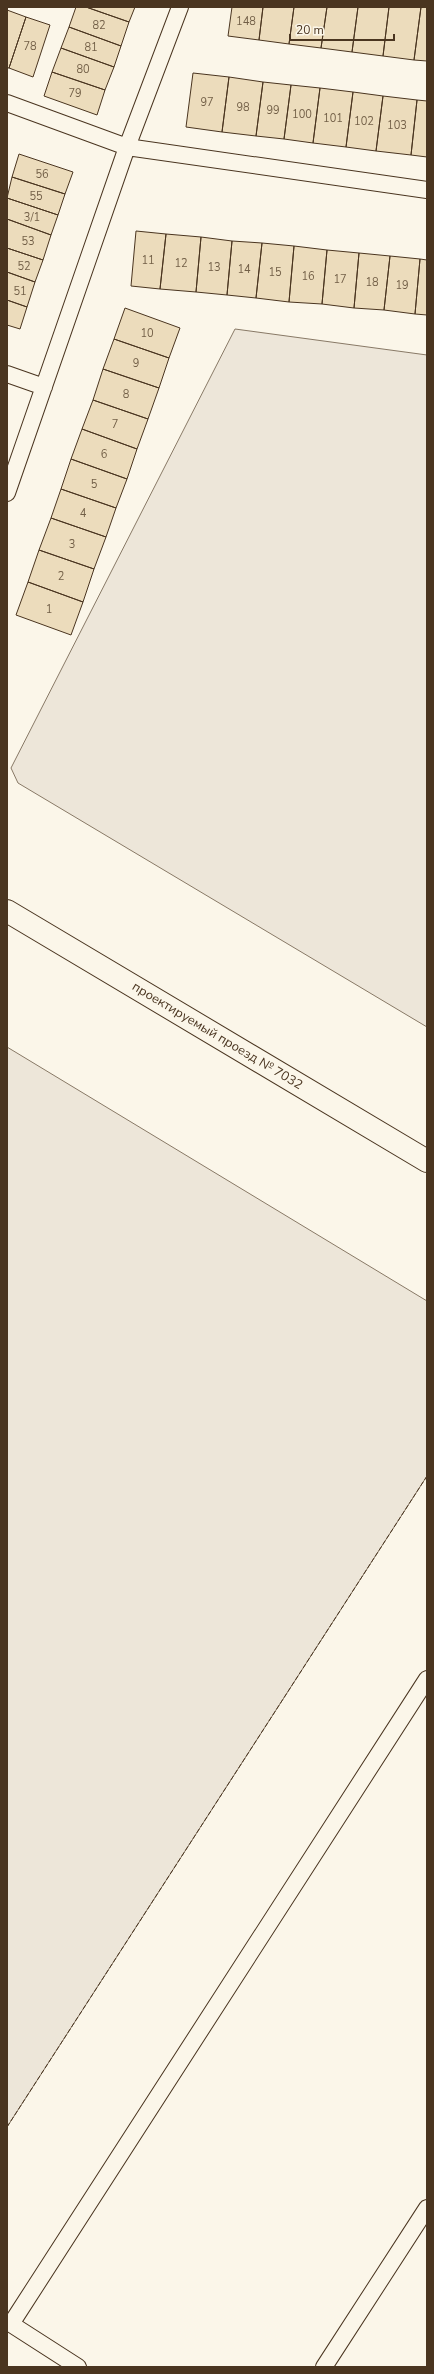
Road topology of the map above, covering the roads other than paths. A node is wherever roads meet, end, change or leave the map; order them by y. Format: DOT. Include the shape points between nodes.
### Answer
graph roads {
  1 [pos="180,7"];
  2 [pos="7,103"];
  3 [pos="127,147"];
  4 [pos="427,190"];
  5 [pos="7,374"];
  6 [pos="44,387"];
  7 [pos="7,493"];
  8 [pos="7,911"];
  9 [pos="7,930"];
  10 [pos="79,953"];
  11 [pos="427,1161"];
  12 [pos="427,1679"];
  13 [pos="427,2208"];
  14 [pos="78,2367"];
  15 [pos="324,2367"];
  1 -- 3 [label="lane"];
  2 -- 3 [label="lane"];
  3 -- 4 [label="lane"];
  3 -- 6 [label="lane"];
  5 -- 6 [label="lane"];
  6 -- 7 [label="lane"];
  8 -- 10 [label="main road, проектируемый проезд № 7032"];
  9 -- 10 [label="main road"];
  10 -- 11 [label="main road, проектируемый проезд № 7032"];
  12 -- 14 [label="lane" via="11,2324"];
  13 -- 15 [label="lane"];
}
